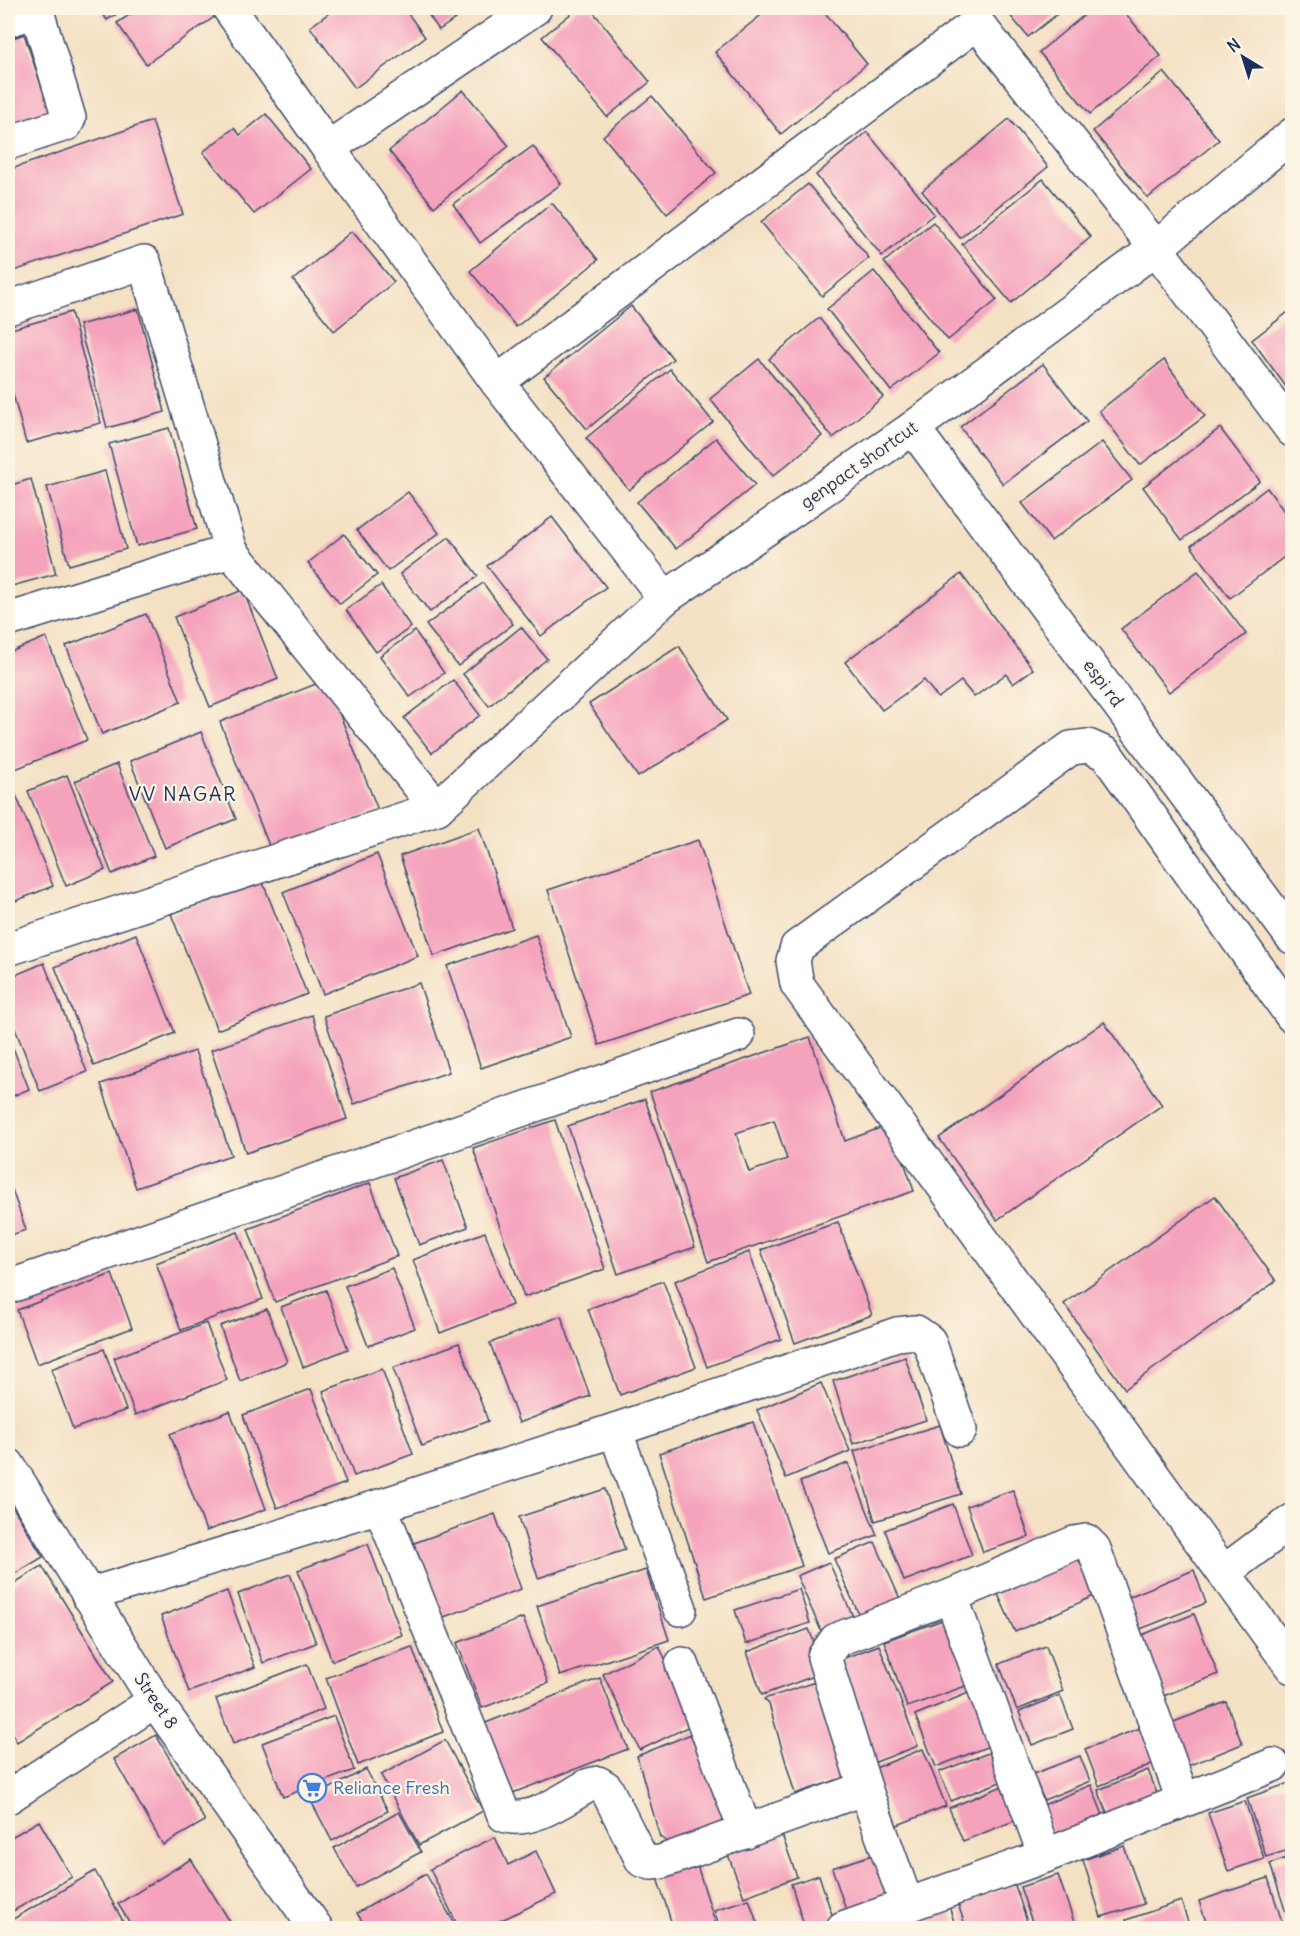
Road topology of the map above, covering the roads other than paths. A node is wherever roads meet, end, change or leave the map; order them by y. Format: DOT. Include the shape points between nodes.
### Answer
graph roads {
  1 [pos="229,8"];
  2 [pos="535,8"];
  3 [pos="27,13"];
  4 [pos="1293,135"];
  5 [pos="8,143"];
  6 [pos="328,148"];
  7 [pos="1156,248"];
  8 [pos="8,308"];
  9 [pos="497,382"];
  10 [pos="913,428"];
  11 [pos="1293,430"];
  12 [pos="231,551"];
  13 [pos="665,598"];
  14 [pos="8,620"];
  15 [pos="437,808"];
  16 [pos="1293,937"];
  17 [pos="8,948"];
  18 [pos="1293,1016"];
  19 [pos="738,1035"];
  20 [pos="8,1287"];
  21 [pos="615,1430"];
  22 [pos="960,1430"];
  23 [pos="8,1465"];
  24 [pos="380,1506"];
  25 [pos="1293,1521"];
  26 [pos="1224,1572"];
  27 [pos="88,1595"];
  28 [pos="951,1596"];
  29 [pos="680,1609"];
  30 [pos="682,1664"];
  31 [pos="1293,1667"];
  32 [pos="155,1701"];
  33 [pos="1274,1765"];
  34 [pos="865,1788"];
  35 [pos="8,1797"];
  36 [pos="1183,1800"];
  37 [pos="746,1832"];
  38 [pos="1045,1856"];
  39 [pos="907,1905"];
  40 [pos="316,1929"];
  41 [pos="843,1929"];
  1 -- 6 [label="street"];
  2 -- 6 [label="street"];
  3 -- 5 [label="street" via="69,118 66,124"];
  4 -- 7 [label="street, genpact shortcut"];
  6 -- 9 [label="street"];
  7 -- 9 [label="street" via="977,23"];
  7 -- 10 [label="street, genpact shortcut"];
  7 -- 11 [label="street"];
  8 -- 12 [label="street" via="144,262"];
  9 -- 13 [label="street"];
  10 -- 13 [label="street, genpact shortcut"];
  10 -- 16 [label="street, espi rd"];
  12 -- 14 [label="street"];
  12 -- 15 [label="street"];
  13 -- 15 [label="street, genpact shortcut"];
  15 -- 17 [label="street"];
  18 -- 26 [label="street" via="1106,754 1088,746 1071,748 825,926 797,947 794,961 797,984"];
  19 -- 20 [label="street"];
  21 -- 22 [label="street" via="897,1334 916,1332 929,1341"];
  21 -- 24 [label="street"];
  21 -- 29 [label="street"];
  23 -- 27 [label="street, Street 8"];
  24 -- 27 [label="street"];
  24 -- 37 [label="street" via="504,1815 513,1819 533,1815 598,1783 606,1788 642,1860 651,1863"];
  25 -- 26 [label="street"];
  26 -- 31 [label="street"];
  27 -- 32 [label="street, Street 8"];
  28 -- 34 [label="street" via="836,1640 824,1657"];
  28 -- 36 [label="street" via="1086,1541 1094,1549"];
  28 -- 38 [label="street"];
  30 -- 37 [label="street"];
  32 -- 35 [label="street"];
  32 -- 40 [label="street, Street 8"];
  33 -- 36 [label="street"];
  34 -- 37 [label="street"];
  34 -- 39 [label="street"];
  36 -- 38 [label="street"];
  38 -- 39 [label="street"];
  39 -- 41 [label="street"];
}
